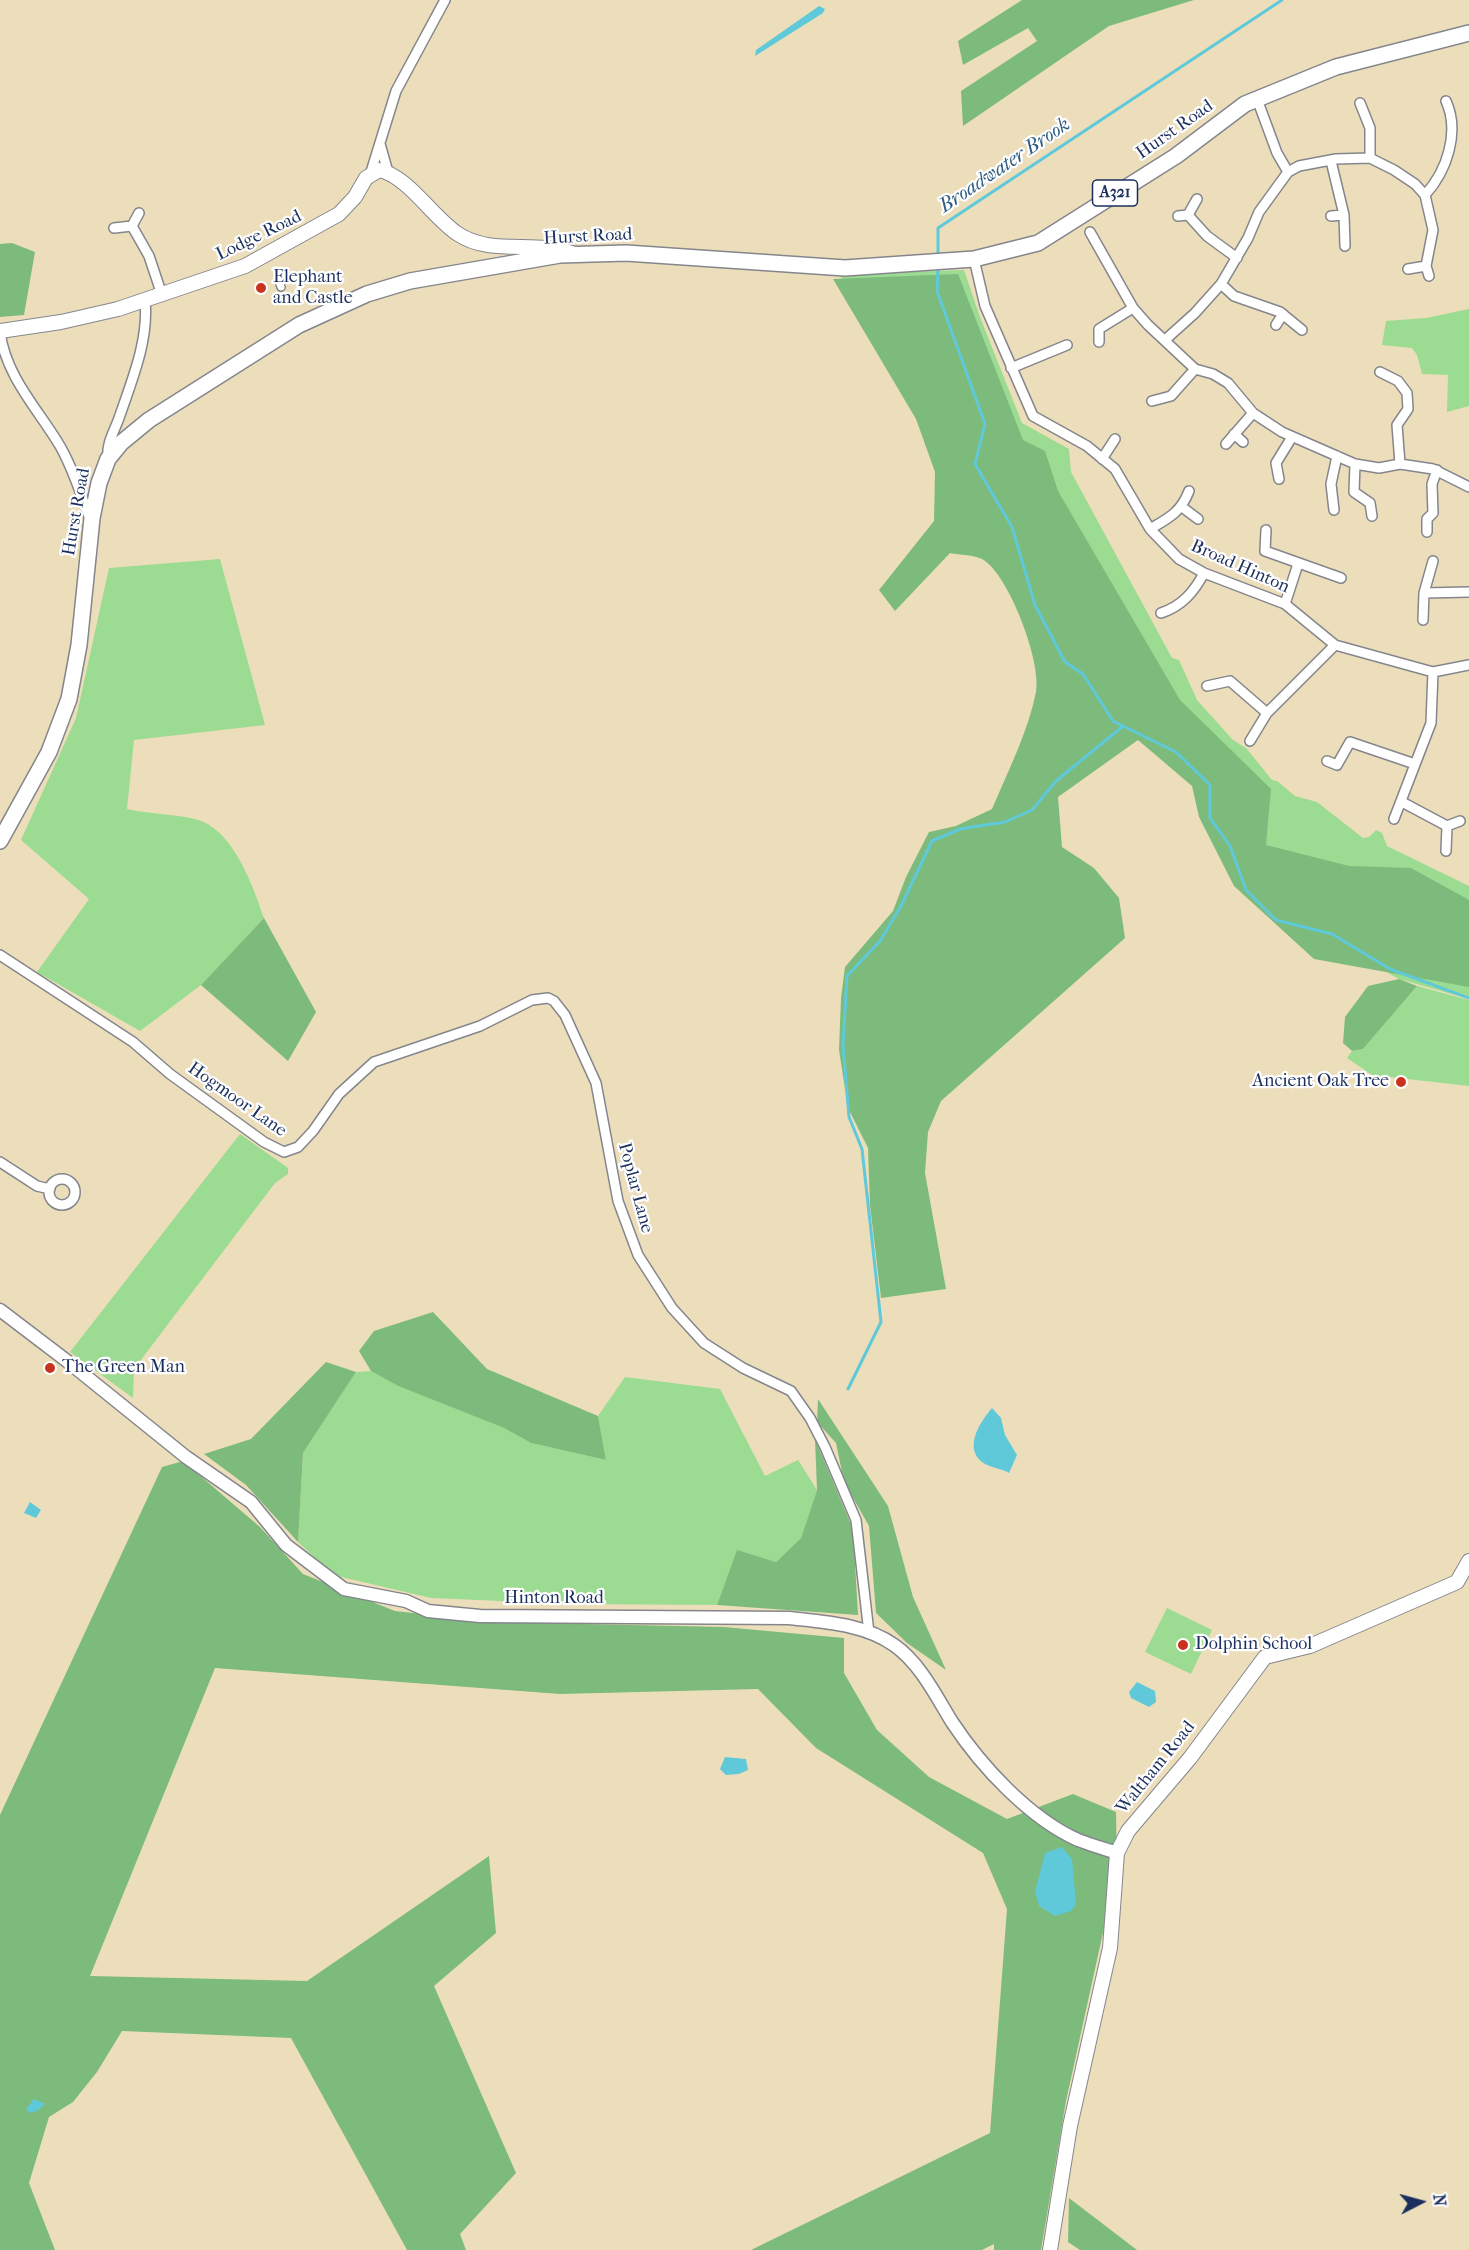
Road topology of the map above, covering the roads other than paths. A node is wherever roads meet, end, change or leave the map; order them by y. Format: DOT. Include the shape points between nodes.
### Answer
graph roads {
  1 [pos="445,0"];
  2 [pos="1469,33"];
  3 [pos="1257,99"];
  4 [pos="1446,101"];
  5 [pos="1360,103"];
  6 [pos="1463,114"];
  7 [pos="1452,115"];
  8 [pos="380,144"];
  9 [pos="1370,158"];
  10 [pos="1331,161"];
  11 [pos="388,172"];
  12 [pos="1288,172"];
  13 [pos="370,175"];
  14 [pos="1425,195"];
  15 [pos="1197,199"];
  16 [pos="139,213"];
  17 [pos="1188,215"];
  18 [pos="1344,215"];
  19 [pos="1178,216"];
  20 [pos="1331,216"];
  21 [pos="132,226"];
  22 [pos="114,228"];
  23 [pos="1090,232"];
  24 [pos="490,245"];
  25 [pos="1345,246"];
  26 [pos="576,254"];
  27 [pos="1237,258"];
  28 [pos="974,259"];
  29 [pos="1426,266"];
  30 [pos="491,268"];
  31 [pos="1408,269"];
  32 [pos="1429,276"];
  33 [pos="1221,284"];
  34 [pos="162,295"];
  35 [pos="145,300"];
  36 [pos="1133,308"];
  37 [pos="1284,314"];
  38 [pos="1276,326"];
  39 [pos="1302,330"];
  40 [pos="0,332"];
  41 [pos="1165,340"];
  42 [pos="1100,342"];
  43 [pos="1067,345"];
  44 [pos="1011,368"];
  45 [pos="1195,369"];
  46 [pos="1380,372"];
  47 [pos="1152,401"];
  48 [pos="1253,413"];
  49 [pos="118,419"];
  50 [pos="132,433"];
  51 [pos="1234,434"];
  52 [pos="1292,437"];
  53 [pos="1116,439"];
  54 [pos="1243,442"];
  55 [pos="1226,444"];
  56 [pos="1337,456"];
  57 [pos="108,459"];
  58 [pos="1102,459"];
  59 [pos="1355,464"];
  60 [pos="1400,464"];
  61 [pos="1437,470"];
  62 [pos="1279,479"];
  63 [pos="1469,487"];
  64 [pos="97,490"];
  65 [pos="80,491"];
  66 [pos="1189,491"];
  67 [pos="1182,507"];
  68 [pos="1334,510"];
  69 [pos="1372,516"];
  70 [pos="92,518"];
  71 [pos="1198,519"];
  72 [pos="1149,529"];
  73 [pos="1266,530"];
  74 [pos="1427,532"];
  75 [pos="1432,561"];
  76 [pos="1298,564"];
  77 [pos="1204,573"];
  78 [pos="1341,578"];
  79 [pos="1469,592"];
  80 [pos="1424,594"];
  81 [pos="1285,603"];
  82 [pos="1161,613"];
  83 [pos="1423,620"];
  84 [pos="1335,645"];
  85 [pos="1469,665"];
  86 [pos="1234,671"];
  87 [pos="1433,672"];
  88 [pos="1230,681"];
  89 [pos="1207,686"];
  90 [pos="1268,713"];
  91 [pos="1340,736"];
  92 [pos="1250,741"];
  93 [pos="1350,742"];
  94 [pos="1327,761"];
  95 [pos="1415,764"];
  96 [pos="1402,802"];
  97 [pos="1394,819"];
  98 [pos="1460,820"];
  99 [pos="1447,826"];
  100 [pos="0,841"];
  101 [pos="1446,851"];
  102 [pos="0,955"];
  103 [pos="548,998"];
  104 [pos="0,1162"];
  105 [pos="50,1189"];
  106 [pos="0,1310"];
  107 [pos="1469,1561"];
  108 [pos="869,1633"];
  109 [pos="1118,1853"];
  110 [pos="1050,2250"];
  1 -- 8 [label="street" via="396,91"];
  2 -- 3 [label="main road, Hurst Road / A321" via="1336,67"];
  3 -- 12 [label="street" via="1276,153"];
  3 -- 28 [label="main road, Hurst Road / A321" via="1176,156 1038,243"];
  4 -- 7 [label="street"];
  5 -- 9 [label="street" via="1370,128"];
  6 -- 7 [label="street"];
  7 -- 14 [label="street" via="1445,166"];
  8 -- 11 [label="street"];
  8 -- 13 [label="street"];
  9 -- 10 [label="street"];
  9 -- 14 [label="street" via="1394,170"];
  10 -- 12 [label="street" via="1299,166"];
  10 -- 18 [label="street"];
  11 -- 13 [label="main road" via="380,170"];
  11 -- 24 [label="main road" via="459,235"];
  12 -- 27 [label="street" via="1259,212"];
  13 -- 34 [label="main road, Lodge Road" via="346,208 320,226 245,266"];
  14 -- 29 [label="street" via="1433,230"];
  15 -- 17 [label="street"];
  16 -- 21 [label="street"];
  17 -- 19 [label="street"];
  17 -- 27 [label="street" via="1207,236"];
  18 -- 20 [label="street"];
  18 -- 25 [label="street"];
  21 -- 22 [label="street"];
  21 -- 34 [label="street" via="149,256"];
  23 -- 36 [label="street" via="1106,269"];
  24 -- 26 [label="main road" via="548,247"];
  24 -- 30 [label="main road"];
  26 -- 28 [label="main road, Hurst Road / A321" via="626,253 826,268"];
  26 -- 30 [label="main road, Hurst Road / A321"];
  27 -- 33 [label="street"];
  28 -- 44 [label="street, Broad Hinton" via="985,306"];
  29 -- 31 [label="street"];
  29 -- 32 [label="street"];
  30 -- 50 [label="main road, Hurst Road / A321" via="410,281 367,294 299,325 180,398"];
  33 -- 37 [label="street" via="1234,296"];
  33 -- 41 [label="street"];
  34 -- 35 [label="main road, Lodge Road"];
  35 -- 40 [label="main road, Lodge Road" via="91,315"];
  35 -- 49 [label="street" via="147,322 141,351"];
  36 -- 41 [label="street"];
  36 -- 42 [label="street" via="1099,329"];
  37 -- 38 [label="street"];
  37 -- 39 [label="street"];
  40 -- 65 [label="street" via="4,352 21,389 61,448"];
  41 -- 45 [label="street"];
  43 -- 44 [label="street"];
  44 -- 58 [label="street, Broad Hinton" via="1033,416 1087,446"];
  45 -- 47 [label="street" via="1171,396"];
  45 -- 48 [label="street" via="1228,383"];
  46 -- 60 [label="street" via="1398,381 1407,393 1408,409 1397,425"];
  48 -- 51 [label="street"];
  48 -- 52 [label="street"];
  49 -- 50 [label="street"];
  49 -- 57 [label="street"];
  50 -- 57 [label="main road, Hurst Road / A321"];
  51 -- 54 [label="street"];
  51 -- 55 [label="street"];
  52 -- 56 [label="street"];
  52 -- 62 [label="street" via="1276,463"];
  53 -- 58 [label="street"];
  56 -- 59 [label="street"];
  56 -- 68 [label="street" via="1331,484"];
  57 -- 64 [label="main road, Hurst Road / A321"];
  58 -- 72 [label="street, Broad Hinton" via="1115,469"];
  59 -- 60 [label="street" via="1379,468"];
  59 -- 69 [label="street" via="1354,492 1370,503"];
  60 -- 61 [label="street"];
  61 -- 63 [label="street"];
  61 -- 74 [label="street"];
  64 -- 65 [label="street"];
  64 -- 70 [label="main road, Hurst Road / A321"];
  65 -- 70 [label="street"];
  66 -- 67 [label="street"];
  67 -- 71 [label="street"];
  67 -- 72 [label="street"];
  70 -- 100 [label="main road, Hurst Road / A321" via="79,645 69,699 49,752"];
  72 -- 77 [label="street, Broad Hinton" via="1179,559"];
  73 -- 76 [label="street" via="1265,551"];
  75 -- 80 [label="street"];
  76 -- 78 [label="street"];
  76 -- 81 [label="street"];
  77 -- 81 [label="street, Broad Hinton"];
  77 -- 82 [label="street" via="1195,591 1174,609"];
  79 -- 80 [label="street"];
  80 -- 83 [label="street"];
  81 -- 84 [label="street, Broad Hinton"];
  84 -- 87 [label="street, Broad Hinton"];
  84 -- 90 [label="street"];
  85 -- 87 [label="street, Broad Hinton"];
  86 -- 88 [label="street"];
  87 -- 95 [label="street" via="1431,723"];
  88 -- 89 [label="street"];
  88 -- 90 [label="street"];
  90 -- 92 [label="street"];
  91 -- 93 [label="street"];
  93 -- 94 [label="street" via="1337,765"];
  93 -- 95 [label="street"];
  95 -- 96 [label="street"];
  96 -- 97 [label="street"];
  96 -- 99 [label="street"];
  98 -- 99 [label="street"];
  99 -- 101 [label="street"];
  102 -- 103 [label="street, Hogmoor Lane" via="133,1042 170,1074 284,1152 298,1147 314,1131 339,1094 374,1062 497,1020 525,1002"];
  103 -- 108 [label="street, Poplar Lane" via="565,1015 596,1083 618,1201 638,1255 672,1308 704,1342 743,1368 791,1391 825,1447 856,1520"];
  104 -- 105 [label="street" via="37,1186"];
  106 -- 108 [label="street, Hinton Road" via="186,1457 251,1502 286,1545 344,1589 406,1601 428,1611 480,1617 789,1618"];
  107 -- 109 [label="main road, Waltham Road" via="1457,1582 1310,1646 1265,1657 1190,1758 1139,1815"];
  108 -- 109 [label="street, Hinton Road" via="905,1654 967,1743 997,1779 1030,1809 1077,1839"];
  109 -- 110 [label="main road, Waltham Road" via="1110,1948 1070,2126"];
}
